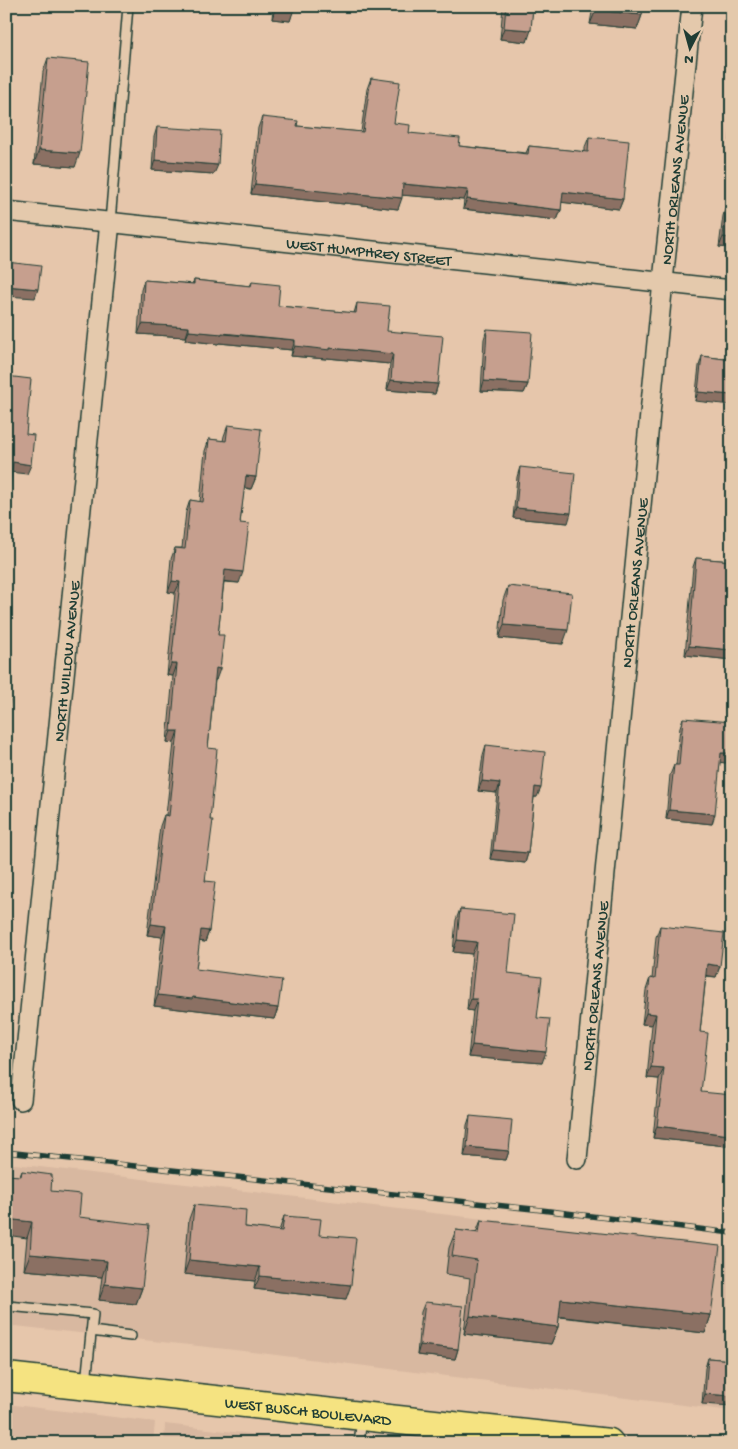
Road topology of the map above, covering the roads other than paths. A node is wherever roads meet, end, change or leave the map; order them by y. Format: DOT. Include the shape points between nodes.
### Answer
graph roads {
  1 [pos="128,6"];
  2 [pos="692,6"];
  3 [pos="6,211"];
  4 [pos="110,222"];
  5 [pos="663,281"];
  6 [pos="732,290"];
  7 [pos="21,1100"];
  8 [pos="577,1160"];
  9 [pos="8,1306"];
  10 [pos="91,1331"];
  11 [pos="131,1336"];
  12 [pos="6,1377"];
  13 [pos="86,1386"];
  14 [pos="362,1416"];
  15 [pos="543,1439"];
  16 [pos="359,1443"];
  17 [pos="609,1443"];
  1 -- 4 [label="lane"];
  2 -- 5 [label="street, NORTH ORLEANS AVENUE"];
  3 -- 4 [label="street, WEST HUMPHREY STREET"];
  4 -- 5 [label="street, WEST HUMPHREY STREET"];
  4 -- 7 [label="street, NORTH WILLOW AVENUE"];
  5 -- 6 [label="street, WEST HUMPHREY STREET"];
  5 -- 8 [label="street, NORTH ORLEANS AVENUE"];
  9 -- 10 [label="lane" via="93,1314"];
  10 -- 11 [label="lane"];
  10 -- 13 [label="lane"];
  12 -- 13 [label="main road, WEST BUSCH BOULEVARD"];
  13 -- 14 [label="main road, WEST BUSCH BOULEVARD"];
  14 -- 15 [label="main road, WEST BUSCH BOULEVARD"];
  14 -- 16 [label="lane"];
  15 -- 17 [label="main road, WEST BUSCH BOULEVARD"];
}
